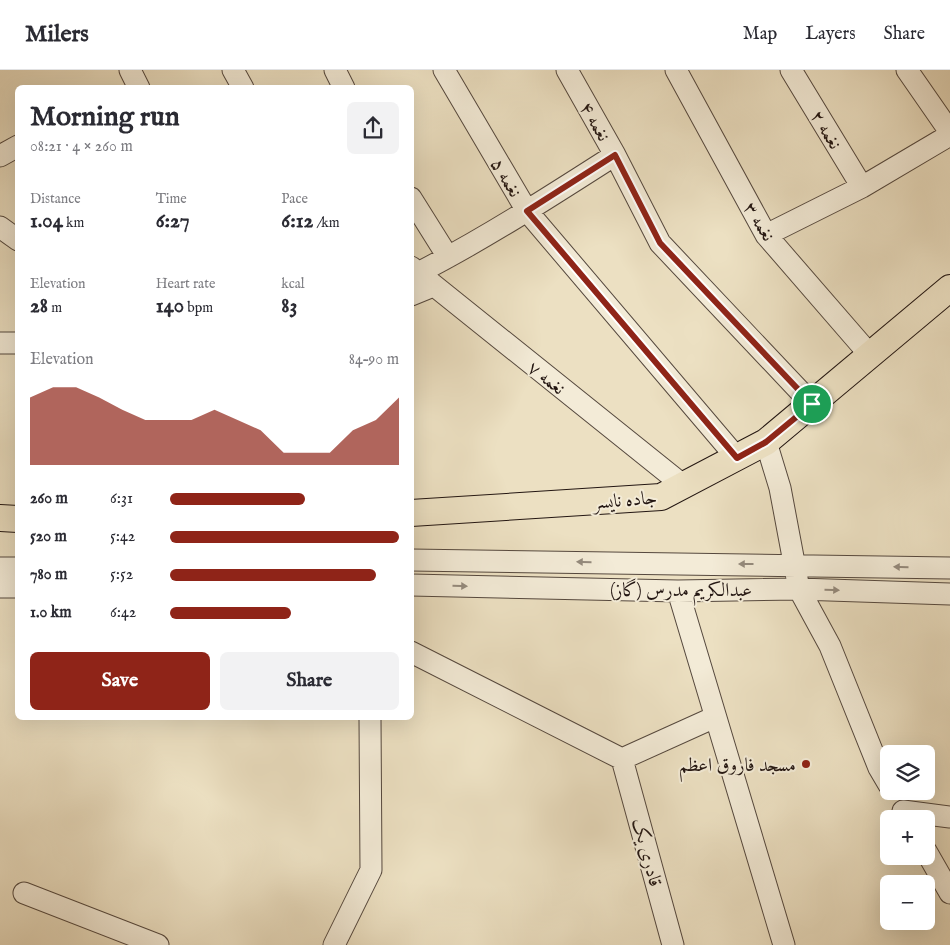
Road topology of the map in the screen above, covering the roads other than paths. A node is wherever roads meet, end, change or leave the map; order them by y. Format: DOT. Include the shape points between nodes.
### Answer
graph roads {
  1 [pos="233,70"];
  2 [pos="336,70"];
  3 [pos="444,70"];
  4 [pos="567,70"];
  5 [pos="676,70"];
  6 [pos="791,70"];
  7 [pos="907,70"];
  8 [pos="241,85"];
  9 [pos="343,85"];
  10 [pos="950,133"];
  11 [pos="15,148"];
  12 [pos="615,155"];
  13 [pos="0,156"];
  14 [pos="862,187"];
  15 [pos="414,203"];
  16 [pos="527,211"];
  17 [pos="0,227"];
  18 [pos="766,235"];
  19 [pos="15,238"];
  20 [pos="448,257"];
  21 [pos="421,275"];
  22 [pos="414,288"];
  23 [pos="950,288"];
  24 [pos="0,343"];
  25 [pos="15,343"];
  26 [pos="870,355"];
  27 [pos="812,404"];
  28 [pos="766,442"];
  29 [pos="737,458"];
  30 [pos="684,486"];
  31 [pos="414,513"];
  32 [pos="0,518"];
  33 [pos="15,519"];
  34 [pos="414,560"];
  35 [pos="795,565"];
  36 [pos="0,568"];
  37 [pos="15,568"];
  38 [pos="950,568"];
  39 [pos="414,585"];
  40 [pos="15,586"];
  41 [pos="0,587"];
  42 [pos="799,589"];
  43 [pos="678,591"];
  44 [pos="950,594"];
  45 [pos="414,654"];
  46 [pos="716,717"];
  47 [pos="370,720"];
  48 [pos="622,760"];
  49 [pos="880,770"];
  50 [pos="935,816"];
  51 [pos="950,817"];
  52 [pos="934,865"];
  53 [pos="24,893"];
  54 [pos="950,893"];
  55 [pos="158,945"];
  56 [pos="334,945"];
  57 [pos="673,945"];
  58 [pos="784,945"];
  1 -- 8 [label="street"];
  2 -- 9 [label="street"];
  3 -- 16 [label="street, نغمه ۵"];
  4 -- 12 [label="street, نغمه ۴"];
  5 -- 18 [label="street, نغمه ۳"];
  6 -- 14 [label="street, نغمه ۲"];
  7 -- 10 [label="street"];
  10 -- 14 [label="street"];
  11 -- 13 [label="street"];
  12 -- 16 [label="street"];
  12 -- 27 [label="street, نغمه ۴" via="660,243"];
  14 -- 18 [label="street"];
  15 -- 20 [label="street"];
  16 -- 20 [label="street"];
  16 -- 29 [label="street, نغمه ۵"];
  17 -- 19 [label="street"];
  18 -- 26 [label="street, نغمه ۳"];
  20 -- 21 [label="street"];
  21 -- 22 [label="street"];
  21 -- 30 [label="street, نغمه ۷"];
  23 -- 26 [label="main road, جاده نایسر"];
  24 -- 25 [label="street"];
  26 -- 27 [label="main road, جاده نایسر"];
  27 -- 28 [label="main road, جاده نایسر"];
  28 -- 29 [label="main road, جاده نایسر"];
  28 -- 35 [label="street" via="780,488"];
  29 -- 30 [label="main road, جاده نایسر"];
  30 -- 31 [label="main road, جاده نایسر" via="661,498"];
  32 -- 33 [label="main road"];
  35 -- 34 [label="street, عبدالکریم مدرس (گاز), one-way"];
  38 -- 35 [label="street, عبدالکریم مدرس (گاز), one-way"];
  35 -- 42 [label="street"];
  36 -- 37 [label="street"];
  39 -- 43 [label="street, عبدالکریم مدرس (گاز), one-way"];
  40 -- 41 [label="street"];
  42 -- 43 [label="street, عبدالکریم مدرس (گاز)"];
  42 -- 44 [label="street, عبدالکریم مدرس (گاز), one-way"];
  42 -- 49 [label="street" via="830,646"];
  43 -- 46 [label="street"];
  45 -- 48 [label="street"];
  46 -- 48 [label="street"];
  46 -- 58 [label="street"];
  47 -- 56 [label="street" via="371,870"];
  48 -- 57 [label="street, قادری یک"];
  50 -- 51 [label="street"];
  52 -- 54 [label="street"];
  53 -- 55 [label="street"];
}
